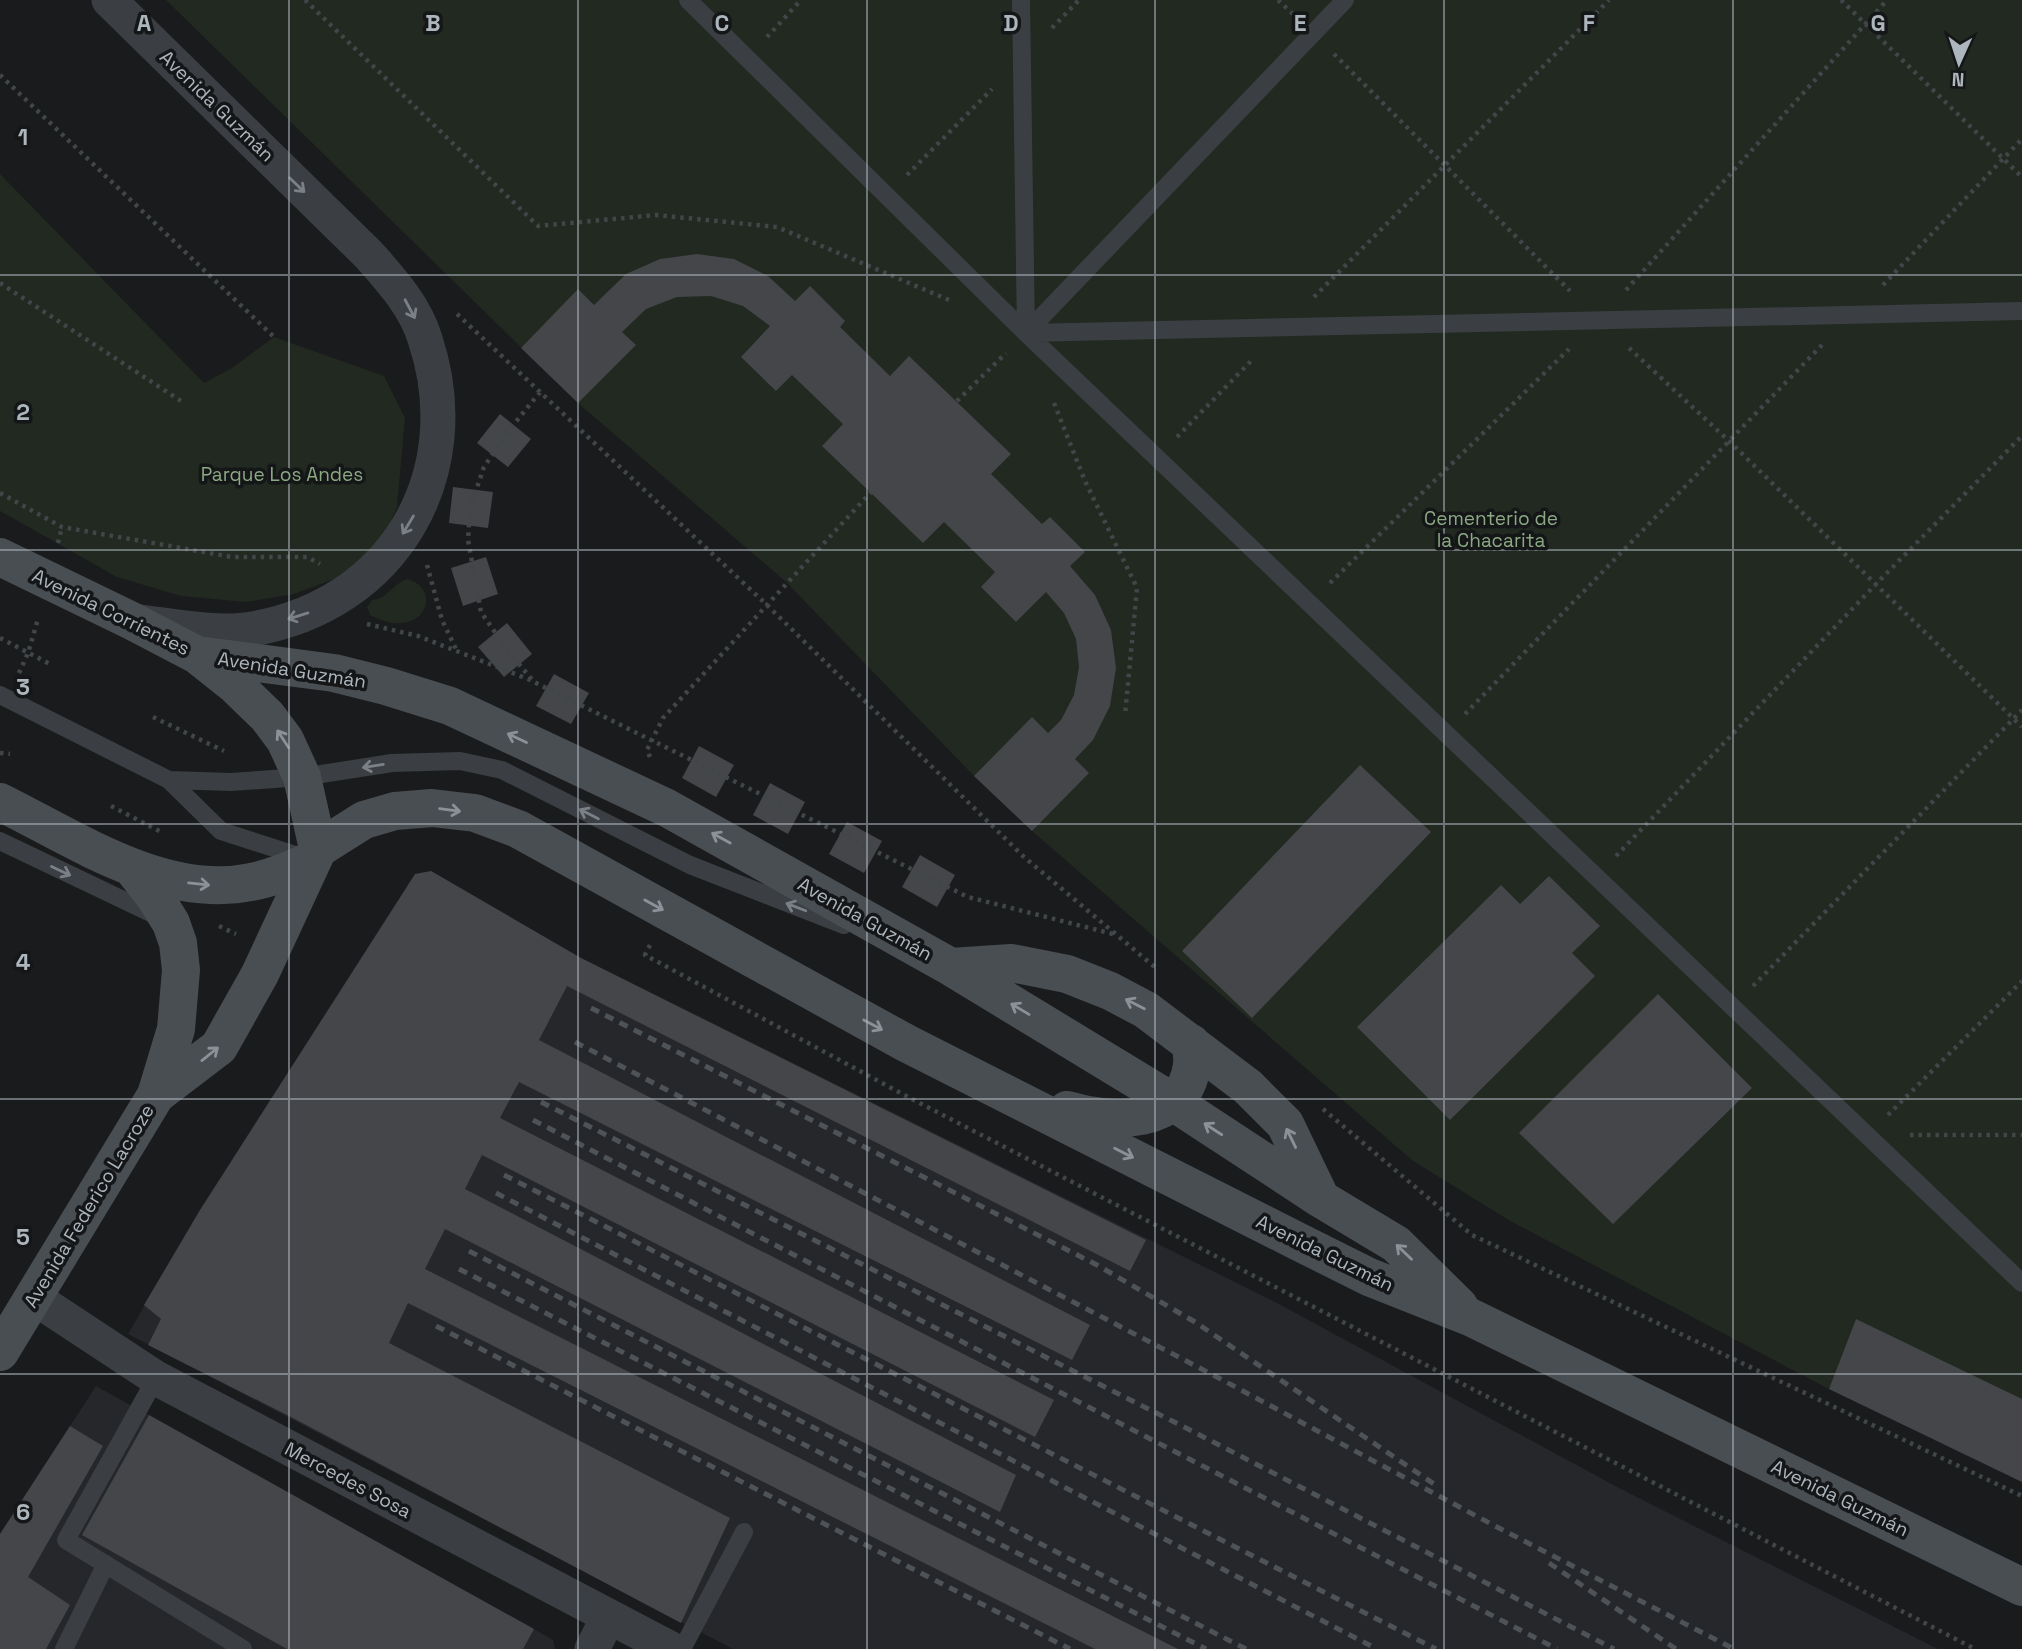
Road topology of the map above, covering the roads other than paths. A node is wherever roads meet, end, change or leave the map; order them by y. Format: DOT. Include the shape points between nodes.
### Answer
graph roads {
  1 [pos="109,0"];
  2 [pos="688,0"];
  3 [pos="1021,0"];
  4 [pos="1345,0"];
  5 [pos="2022,311"];
  6 [pos="1026,333"];
  7 [pos="0,557"];
  8 [pos="132,621"];
  9 [pos="197,655"];
  10 [pos="0,695"];
  11 [pos="302,778"];
  12 [pos="169,780"];
  13 [pos="0,802"];
  14 [pos="0,841"];
  15 [pos="315,855"];
  16 [pos="133,869"];
  17 [pos="174,933"];
  18 [pos="951,967"];
  19 [pos="1191,1043"];
  20 [pos="998,1089"];
  21 [pos="156,1095"];
  22 [pos="1173,1102"];
  23 [pos="1321,1199"];
  24 [pos="2022,1283"];
  25 [pos="33,1297"];
  26 [pos="1470,1317"];
  27 [pos="0,1352"];
  28 [pos="156,1378"];
  29 [pos="744,1532"];
  30 [pos="106,1564"];
  31 [pos="2022,1587"];
  32 [pos="608,1618"];
  33 [pos="64,1649"];
  34 [pos="243,1649"];
  35 [pos="592,1649"];
  36 [pos="671,1649"];
  37 [pos="682,1649"];
  1 -- 8 [label="street, Avenida Guzmán, one-way" via="401,293 425,336 437,383 440,421 425,495 386,558 358,584 308,614 251,629 192,629"];
  2 -- 6 [label="lane"];
  3 -- 6 [label="lane"];
  4 -- 6 [label="lane"];
  5 -- 6 [label="lane"];
  6 -- 24 [label="lane"];
  7 -- 8 [label="main road, Avenida Corrientes"];
  8 -- 9 [label="main road, Avenida Corrientes"];
  11 -- 9 [label="main road, Avenida Corrientes, one-way" via="285,740 267,716"];
  18 -- 9 [label="main road, Avenida Guzmán, one-way" via="667,808 450,706 334,673"];
  10 -- 12 [label="lane"];
  11 -- 12 [label="lane"];
  11 -- 15 [label="main road, Avenida Corrientes"];
  18 -- 11 [label="lane, one-way" via="690,865 502,770 460,761 416,762"];
  12 -- 15 [label="lane" via="221,831"];
  13 -- 16 [label="main road"];
  14 -- 17 [label="lane, one-way"];
  16 -- 15 [label="main road, one-way" via="174,881 250,883 282,874"];
  15 -- 20 [label="main road, Avenida Guzmán, one-way" via="364,820 395,811 432,808 475,813 518,829"];
  21 -- 15 [label="main road, Avenida Federico Lacroze, one-way" via="219,1047 260,974"];
  16 -- 17 [label="main road"];
  17 -- 21 [label="main road, Avenida Federico Lacroze" via="181,970 176,1029"];
  19 -- 18 [label="main road, one-way" via="1146,1010 1067,974 1011,963"];
  22 -- 18 [label="main road, Avenida Guzmán, one-way"];
  19 -- 22 [label="main road" via="1192,1064 1186,1084"];
  23 -- 19 [label="main road, one-way" via="1285,1124 1248,1087"];
  20 -- 22 [label="main road" via="1089,1117 1122,1120 1152,1114"];
  20 -- 26 [label="main road, Avenida Guzmán, one-way" via="1357,1271"];
  21 -- 25 [label="main road, Avenida Federico Lacroze"];
  23 -- 22 [label="main road, Avenida Guzmán, one-way"];
  26 -- 23 [label="main road, Avenida Guzmán, one-way" via="1396,1244"];
  25 -- 27 [label="main road, Avenida Federico Lacroze"];
  25 -- 28 [label="street, Mercedes Sosa"];
  26 -- 31 [label="main road, Avenida Guzmán"];
  28 -- 30 [label="lane" via="66,1540"];
  28 -- 32 [label="street, Mercedes Sosa"];
  29 -- 37 [label="lane"];
  30 -- 33 [label="lane"];
  30 -- 34 [label="lane"];
  32 -- 35 [label="street"];
  32 -- 36 [label="street, Mercedes Sosa"];
}
